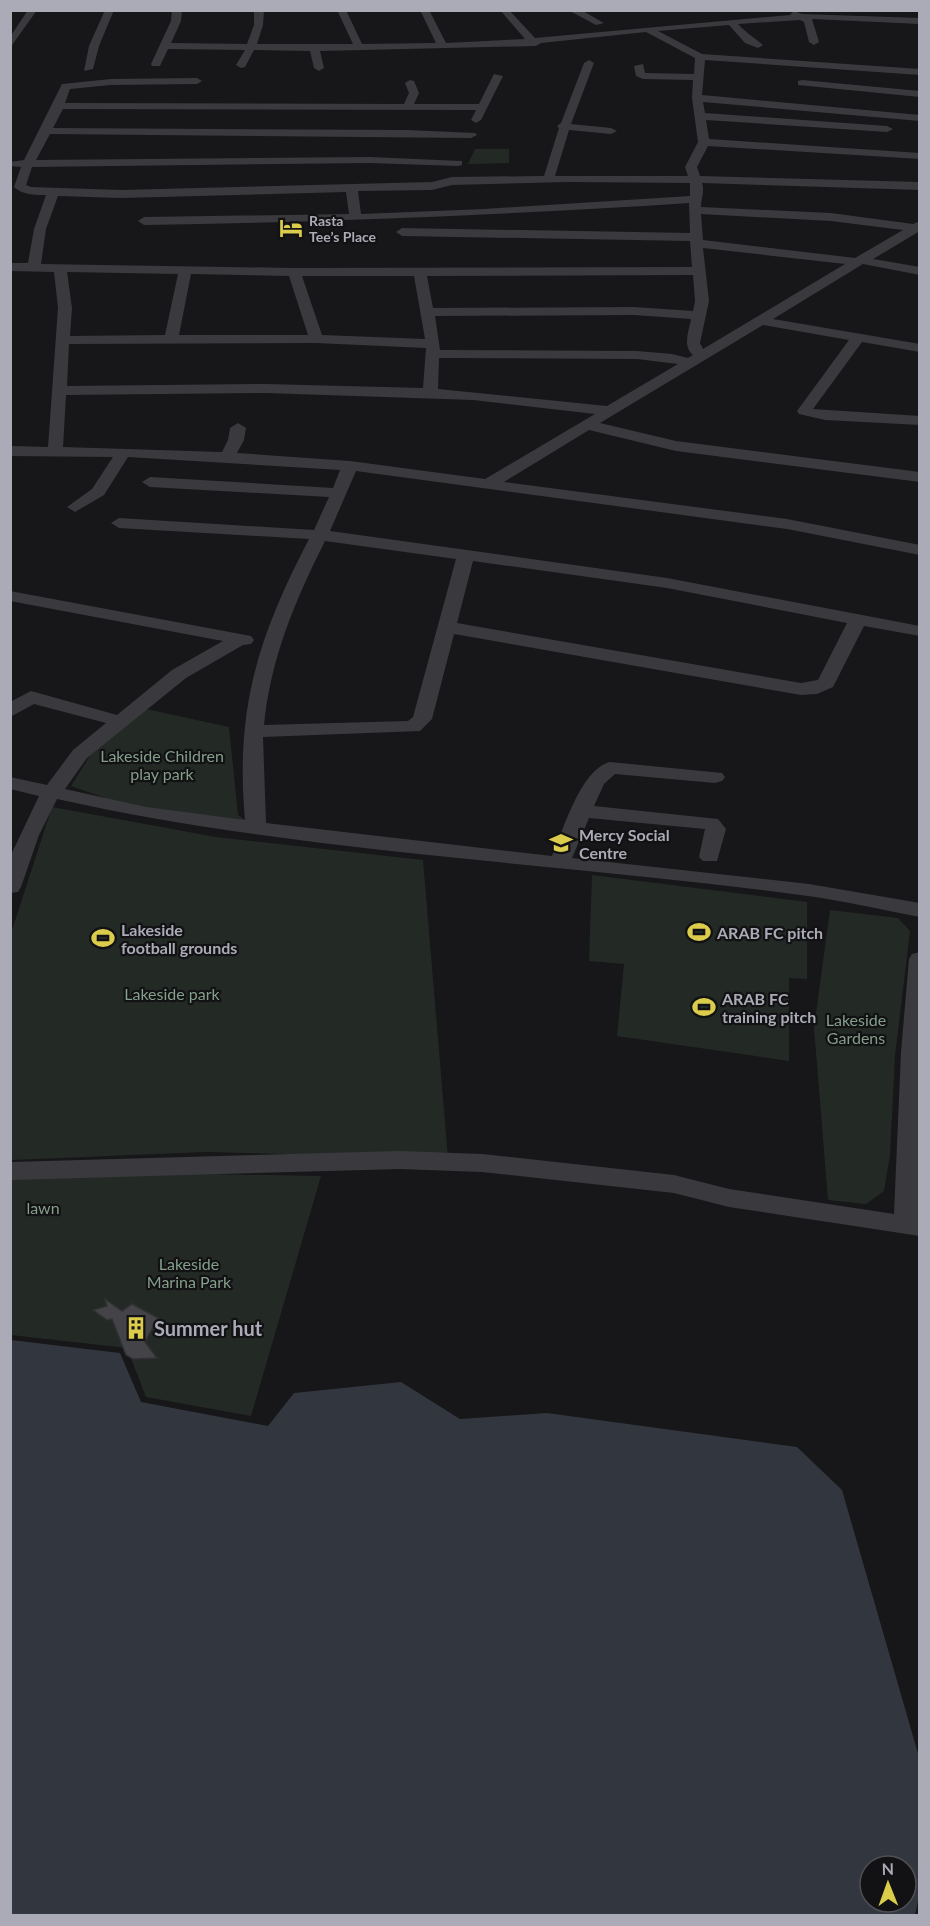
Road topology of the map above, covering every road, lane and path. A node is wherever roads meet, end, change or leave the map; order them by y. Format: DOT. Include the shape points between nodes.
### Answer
graph roads {
  1 [pos="33,10"];
  2 [pos="110,10"];
  3 [pos="177,10"];
  4 [pos="259,10"];
  5 [pos="341,10"];
  6 [pos="424,10"];
  7 [pos="504,10"];
  8 [pos="572,10"];
  9 [pos="787,10"];
  10 [pos="899,10"];
  11 [pos="803,17"];
  12 [pos="889,20"];
  13 [pos="920,21"];
  14 [pos="599,23"];
  15 [pos="732,23"];
  16 [pos="10,30"];
  17 [pos="22,30"];
  18 [pos="648,30"];
  19 [pos="814,42"];
  20 [pos="536,43"];
  21 [pos="10,45"];
  22 [pos="442,45"];
  23 [pos="758,45"];
  24 [pos="165,46"];
  25 [pos="358,46"];
  26 [pos="252,48"];
  27 [pos="314,48"];
  28 [pos="700,57"];
  29 [pos="589,63"];
  30 [pos="156,64"];
  31 [pos="242,65"];
  32 [pos="639,66"];
  33 [pos="319,68"];
  34 [pos="88,69"];
  35 [pos="920,72"];
  36 [pos="498,76"];
  37 [pos="697,77"];
  38 [pos="197,81"];
  39 [pos="410,83"];
  40 [pos="801,83"];
  41 [pos="920,94"];
  42 [pos="696,98"];
  43 [pos="59,106"];
  44 [pos="408,106"];
  45 [pos="481,106"];
  46 [pos="700,116"];
  47 [pos="920,118"];
  48 [pos="562,126"];
  49 [pos="903,130"];
  50 [pos="45,131"];
  51 [pos="611,131"];
  52 [pos="704,142"];
  53 [pos="464,149"];
  54 [pos="920,156"];
  55 [pos="28,164"];
  56 [pos="10,165"];
  57 [pos="549,178"];
  58 [pos="694,179"];
  59 [pos="452,181"];
  60 [pos="920,186"];
  61 [pos="352,188"];
  62 [pos="53,192"];
  63 [pos="696,205"];
  64 [pos="142,207"];
  65 [pos="393,217"];
  66 [pos="355,218"];
  67 [pos="918,232"];
  68 [pos="149,235"];
  69 [pos="696,240"];
  70 [pos="859,261"];
  71 [pos="10,267"];
  72 [pos="34,267"];
  73 [pos="60,268"];
  74 [pos="410,268"];
  75 [pos="185,270"];
  76 [pos="920,271"];
  77 [pos="294,272"];
  78 [pos="700,272"];
  79 [pos="427,312"];
  80 [pos="698,315"];
  81 [pos="762,321"];
  82 [pos="858,338"];
  83 [pos="171,339"];
  84 [pos="315,339"];
  85 [pos="62,340"];
  86 [pos="920,348"];
  87 [pos="433,349"];
  88 [pos="704,357"];
  89 [pos="691,364"];
  90 [pos="59,391"];
  91 [pos="430,394"];
  92 [pos="610,411"];
  93 [pos="920,421"];
  94 [pos="587,426"];
  95 [pos="238,428"];
  96 [pos="10,451"];
  97 [pos="55,451"];
  98 [pos="124,452"];
  99 [pos="227,456"];
  100 [pos="350,466"];
  101 [pos="920,477"];
  102 [pos="150,482"];
  103 [pos="490,483"];
  104 [pos="338,493"];
  105 [pos="75,507"];
  106 [pos="119,522"];
  107 [pos="320,535"];
  108 [pos="920,550"];
  109 [pos="466,555"];
  110 [pos="10,596"];
  111 [pos="858,619"];
  112 [pos="446,627"];
  113 [pos="920,631"];
  114 [pos="239,640"];
  115 [pos="271,642"];
  116 [pos="10,711"];
  117 [pos="119,721"];
  118 [pos="252,732"];
  119 [pos="715,777"];
  120 [pos="10,783"];
  121 [pos="53,791"];
  122 [pos="580,811"];
  123 [pos="255,827"];
  124 [pos="710,857"];
  125 [pos="560,862"];
  126 [pos="10,886"];
  127 [pos="920,910"];
  128 [pos="920,960"];
  129 [pos="10,1171"];
  130 [pos="913,1226"];
  1 -- 17 [label="street"];
  2 -- 34 [label="street"];
  3 -- 24 [label="street"];
  4 -- 26 [label="street"];
  5 -- 25 [label="street"];
  6 -- 22 [label="street"];
  7 -- 20 [label="street"];
  8 -- 14 [label="street"];
  9 -- 11 [label="street"];
  10 -- 12 [label="street"];
  11 -- 12 [label="street"];
  11 -- 15 [label="street"];
  11 -- 19 [label="street" via="808,20"];
  12 -- 13 [label="street"];
  15 -- 18 [label="street"];
  15 -- 23 [label="street" via="748,41"];
  16 -- 17 [label="street"];
  17 -- 21 [label="street"];
  18 -- 20 [label="street"];
  18 -- 28 [label="street"];
  20 -- 22 [label="street"];
  22 -- 25 [label="street"];
  24 -- 26 [label="street"];
  24 -- 30 [label="street"];
  25 -- 27 [label="street"];
  26 -- 27 [label="street"];
  26 -- 31 [label="street"];
  27 -- 33 [label="street"];
  28 -- 35 [label="street"];
  28 -- 37 [label="street"];
  29 -- 48 [label="street" via="579,97"];
  32 -- 37 [label="street" via="643,76"];
  36 -- 45 [label="street"];
  37 -- 42 [label="street"];
  38 -- 43 [label="street" via="66,86"];
  39 -- 44 [label="street" via="414,93"];
  40 -- 41 [label="street"];
  42 -- 46 [label="street"];
  42 -- 47 [label="street"];
  43 -- 44 [label="street"];
  43 -- 50 [label="street"];
  44 -- 45 [label="street"];
  45 -- 53 [label="street"];
  46 -- 49 [label="street"];
  46 -- 52 [label="street"];
  48 -- 51 [label="street"];
  48 -- 57 [label="street"];
  50 -- 53 [label="street" via="385,132"];
  50 -- 55 [label="street"];
  52 -- 54 [label="street"];
  52 -- 58 [label="street" via="693,161"];
  53 -- 55 [label="street" via="369,160"];
  53 -- 59 [label="street"];
  55 -- 56 [label="street"];
  55 -- 62 [label="street" via="20,187"];
  57 -- 58 [label="street"];
  57 -- 59 [label="street"];
  58 -- 60 [label="street"];
  58 -- 63 [label="street" via="698,189"];
  59 -- 61 [label="street" via="432,186"];
  61 -- 64 [label="street"];
  61 -- 66 [label="street"];
  62 -- 64 [label="street"];
  62 -- 72 [label="street" via="40,229"];
  63 -- 65 [label="street"];
  63 -- 67 [label="street" via="831,217"];
  63 -- 69 [label="street"];
  64 -- 66 [label="street"];
  64 -- 68 [label="street" via="145,233"];
  65 -- 66 [label="street"];
  65 -- 69 [label="street" via="402,237"];
  67 -- 70 [label="street" via="898,238"];
  69 -- 70 [label="street"];
  69 -- 78 [label="street"];
  70 -- 76 [label="street"];
  70 -- 81 [label="street"];
  71 -- 72 [label="street"];
  72 -- 73 [label="street"];
  73 -- 75 [label="street"];
  73 -- 85 [label="street" via="65,308"];
  74 -- 77 [label="street"];
  74 -- 78 [label="street"];
  74 -- 79 [label="street"];
  75 -- 77 [label="street"];
  75 -- 83 [label="street"];
  77 -- 84 [label="street"];
  78 -- 80 [label="street" via="702,301"];
  79 -- 80 [label="street" via="634,311"];
  79 -- 87 [label="street"];
  80 -- 88 [label="street" via="693,346"];
  81 -- 82 [label="street"];
  81 -- 88 [label="street"];
  82 -- 86 [label="street"];
  82 -- 93 [label="street" via="804,411 825,416"];
  83 -- 84 [label="street"];
  83 -- 85 [label="street"];
  84 -- 87 [label="street"];
  85 -- 90 [label="street"];
  87 -- 89 [label="street" via="637,355"];
  87 -- 91 [label="street"];
  88 -- 89 [label="street"];
  89 -- 92 [label="street"];
  90 -- 91 [label="street" via="243,388"];
  90 -- 97 [label="street"];
  91 -- 92 [label="street" via="554,402"];
  92 -- 94 [label="street"];
  94 -- 101 [label="street" via="676,446"];
  94 -- 103 [label="street"];
  95 -- 99 [label="street"];
  96 -- 97 [label="street"];
  97 -- 98 [label="street"];
  98 -- 99 [label="street"];
  98 -- 105 [label="street" via="98,492"];
  99 -- 100 [label="street"];
  100 -- 103 [label="street"];
  100 -- 104 [label="street"];
  102 -- 104 [label="street"];
  103 -- 108 [label="street" via="787,524"];
  104 -- 107 [label="street"];
  106 -- 107 [label="street"];
  107 -- 109 [label="street"];
  107 -- 115 [label="street" via="290,593"];
  109 -- 111 [label="street" via="667,583"];
  109 -- 112 [label="street"];
  110 -- 114 [label="street"];
  111 -- 112 [label="street" via="826,683 801,689"];
  111 -- 113 [label="street"];
  112 -- 118 [label="street" via="422,719 413,727 393,732"];
  114 -- 115 [label="street"];
  114 -- 117 [label="street" via="179,674"];
  115 -- 118 [label="street"];
  116 -- 117 [label="street" via="32,697"];
  117 -- 121 [label="street" via="80,754"];
  118 -- 123 [label="street" via="250,784"];
  119 -- 122 [label="street" via="610,768 595,781"];
  120 -- 121 [label="street"];
  121 -- 123 [label="street" via="146,813"];
  121 -- 126 [label="street" via="28,835"];
  122 -- 124 [label="street" via="711,823 716,829"];
  122 -- 125 [label="street"];
  123 -- 125 [label="street"];
  125 -- 127 [label="street" via="809,890"];
  128 -- 130 [label="street" via="913,1052"];
  129 -- 130 [label="street" via="400,1160 482,1164 674,1184 729,1198"];
}
